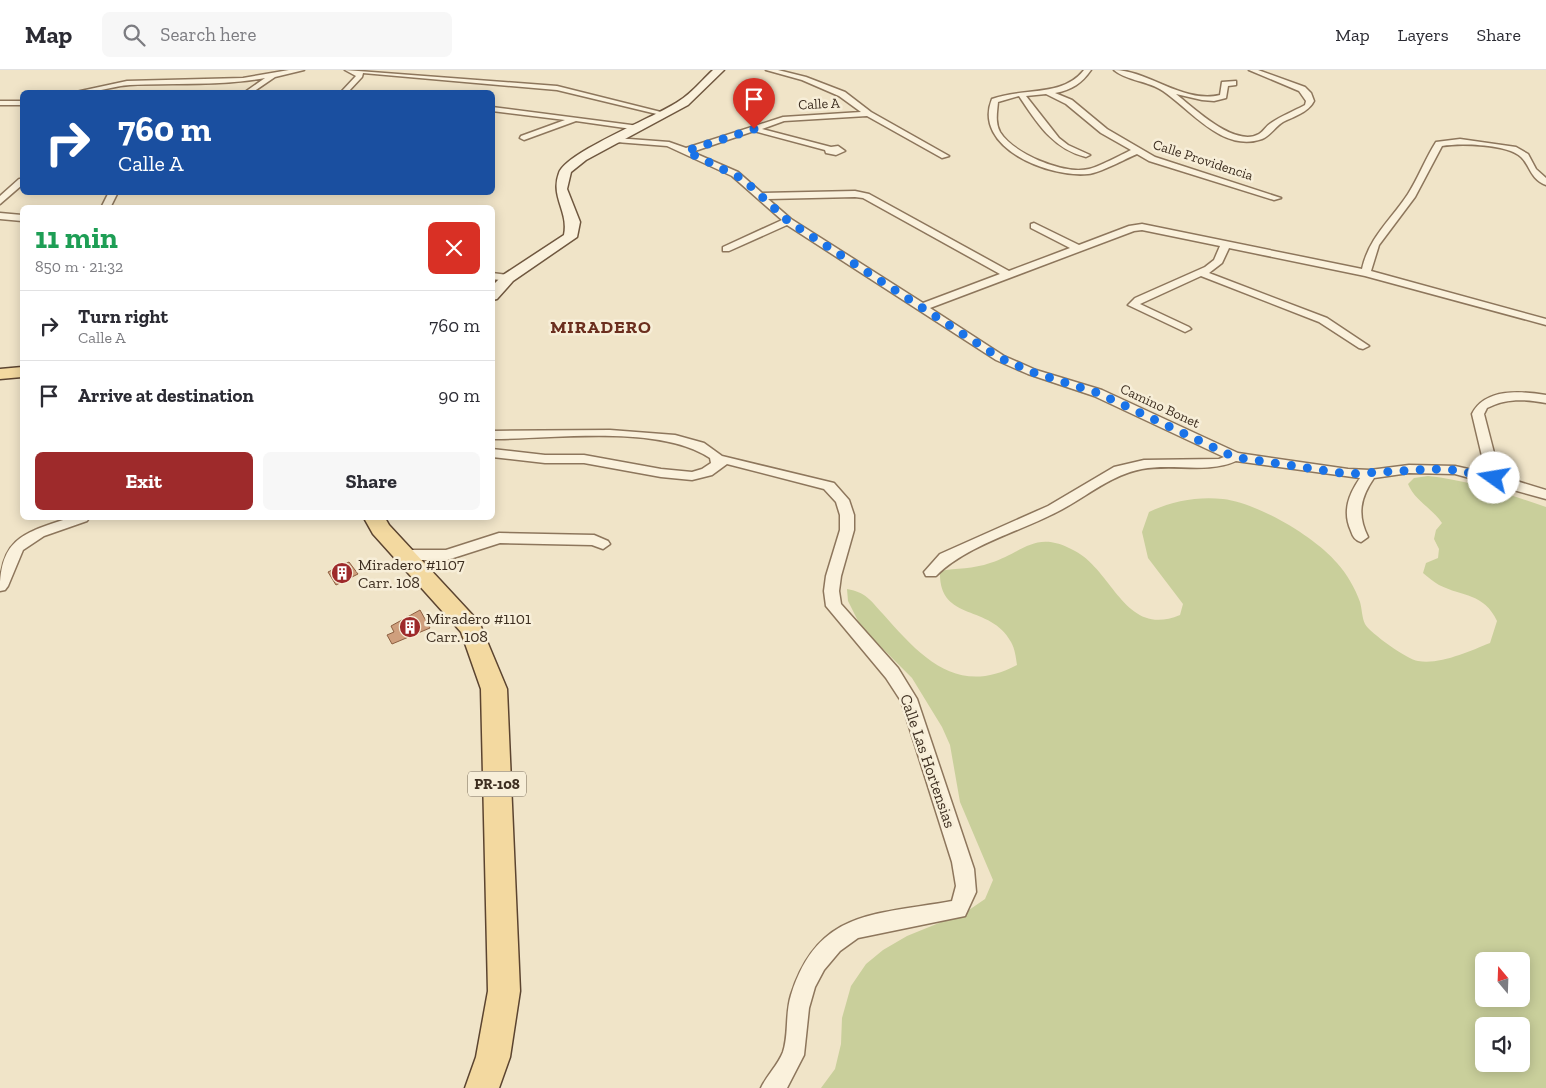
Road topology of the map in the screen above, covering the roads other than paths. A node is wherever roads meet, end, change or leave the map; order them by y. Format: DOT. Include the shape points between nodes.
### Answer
graph roads {
  1 [pos="301,70"];
  2 [pos="348,70"];
  3 [pos="719,70"];
  4 [pos="769,70"];
  5 [pos="1088,70"];
  6 [pos="1117,70"];
  7 [pos="1252,70"];
  8 [pos="359,71"];
  9 [pos="274,76"];
  10 [pos="1233,83"];
  11 [pos="118,84"];
  12 [pos="493,84"];
  13 [pos="1166,88"];
  14 [pos="97,90"];
  15 [pos="116,90"];
  16 [pos="252,90"];
  17 [pos="346,90"];
  18 [pos="477,90"];
  19 [pos="1049,93"];
  20 [pos="1022,95"];
  21 [pos="20,103"];
  22 [pos="0,104"];
  23 [pos="495,109"];
  24 [pos="665,114"];
  25 [pos="868,114"];
  26 [pos="575,119"];
  27 [pos="639,128"];
  28 [pos="754,129"];
  29 [pos="524,138"];
  30 [pos="616,140"];
  31 [pos="830,149"];
  32 [pos="686,151"];
  33 [pos="1137,152"];
  34 [pos="1086,155"];
  35 [pos="945,156"];
  36 [pos="1546,182"];
  37 [pos="20,183"];
  38 [pos="761,196"];
  39 [pos="1277,198"];
  40 [pos="0,201"];
  41 [pos="0,216"];
  42 [pos="20,218"];
  43 [pos="788,221"];
  44 [pos="1034,226"];
  45 [pos="1226,244"];
  46 [pos="1078,248"];
  47 [pos="726,249"];
  48 [pos="1201,273"];
  49 [pos="1366,273"];
  50 [pos="1007,274"];
  51 [pos="495,276"];
  52 [pos="508,278"];
  53 [pos="495,293"];
  54 [pos="923,307"];
  55 [pos="1546,322"];
  56 [pos="1185,329"];
  57 [pos="1363,346"];
  58 [pos="20,372"];
  59 [pos="0,374"];
  60 [pos="0,382"];
  61 [pos="20,382"];
  62 [pos="1546,400"];
  63 [pos="495,435"];
  64 [pos="495,453"];
  65 [pos="1234,457"];
  66 [pos="717,463"];
  67 [pos="1370,474"];
  68 [pos="1494,478"];
  69 [pos="1546,495"];
  70 [pos="76,520"];
  71 [pos="376,520"];
  72 [pos="1361,536"];
  73 [pos="603,544"];
  74 [pos="404,555"];
  75 [pos="931,572"];
  76 [pos="0,586"];
  77 [pos="482,1088"];
  78 [pos="773,1088"];
  1 -- 9 [label="street"];
  2 -- 8 [label="street"];
  3 -- 24 [label="main road" via="684,103"];
  4 -- 25 [label="street" via="804,78 835,91"];
  5 -- 19 [label="street" via="1081,79"];
  6 -- 13 [label="street"];
  7 -- 13 [label="street" via="1302,89 1310,101 1308,106 1253,139 1220,132"];
  8 -- 12 [label="street"];
  8 -- 17 [label="street" via="360,76"];
  9 -- 11 [label="street"];
  9 -- 16 [label="street"];
  10 -- 13 [label="street" via="1225,84 1223,96 1214,100"];
  11 -- 14 [label="street"];
  11 -- 15 [label="street"];
  12 -- 18 [label="street"];
  12 -- 24 [label="street" via="557,88"];
  19 -- 20 [label="street"];
  19 -- 33 [label="street, Calle Providencia" via="1069,102 1104,131"];
  20 -- 33 [label="street" via="1006,96 995,102 993,129 999,140 1036,161 1052,168 1089,172"];
  20 -- 34 [label="street" via="1052,136 1075,152"];
  21 -- 22 [label="street"];
  23 -- 26 [label="street"];
  24 -- 27 [label="main road"];
  25 -- 28 [label="street, Calle A" via="794,117"];
  25 -- 35 [label="street"];
  26 -- 27 [label="street"];
  26 -- 29 [label="street"];
  27 -- 30 [label="main road"];
  28 -- 31 [label="street"];
  28 -- 32 [label="street, Calle A"];
  30 -- 32 [label="street, Camino Bonet" via="658,142"];
  30 -- 52 [label="main road" via="582,157 565,171 561,189 573,222 570,237"];
  32 -- 38 [label="street, Camino Bonet" via="735,174"];
  33 -- 39 [label="street, Calle Providencia"];
  36 -- 49 [label="street" via="1532,170 1525,156 1513,149 1460,141 1439,144 1418,186 1374,241"];
  37 -- 40 [label="street"];
  38 -- 43 [label="street, Camino Bonet"];
  38 -- 50 [label="street" via="866,196"];
  41 -- 42 [label="street"];
  43 -- 47 [label="street"];
  43 -- 54 [label="street, Camino Bonet"];
  44 -- 46 [label="street"];
  45 -- 46 [label="street" via="1137,227"];
  45 -- 48 [label="street" via="1218,260"];
  45 -- 49 [label="street"];
  46 -- 50 [label="street"];
  48 -- 56 [label="street" via="1133,305"];
  48 -- 57 [label="street" via="1323,320"];
  49 -- 55 [label="street"];
  50 -- 54 [label="street"];
  51 -- 52 [label="street"];
  52 -- 53 [label="main road"];
  54 -- 65 [label="street, Camino Bonet" via="1000,358 1047,378 1098,393"];
  58 -- 59 [label="main road"];
  60 -- 61 [label="main road"];
  62 -- 68 [label="street" via="1500,397 1482,406 1478,414"];
  63 -- 66 [label="street" via="588,434 678,439 703,447 716,456"];
  64 -- 66 [label="street, Calle Las Hortensias" via="584,459 692,476 707,472"];
  65 -- 67 [label="street, Camino Bonet" via="1348,474"];
  65 -- 75 [label="street" via="1221,464 1144,464 1119,470 1053,509 945,558"];
  66 -- 78 [label="street, Calle Las Hortensias" via="725,459 821,483 835,491 845,510 847,531 830,587 831,598 834,606 892,673 909,699 968,882 965,900 958,909 854,929 823,951 813,965 798,1008 792,1055"];
  67 -- 68 [label="street, Camino Bonet" via="1409,469 1455,470"];
  67 -- 72 [label="street" via="1354,500 1353,520"];
  68 -- 69 [label="street, Camino Bonet"];
  70 -- 76 [label="street" via="39,533 17,547"];
  71 -- 74 [label="main road, PR-108"];
  73 -- 74 [label="street" via="594,540 499,538 447,555"];
  74 -- 77 [label="main road, PR-108" via="471,628 494,689 504,991 493,1057"];
}
